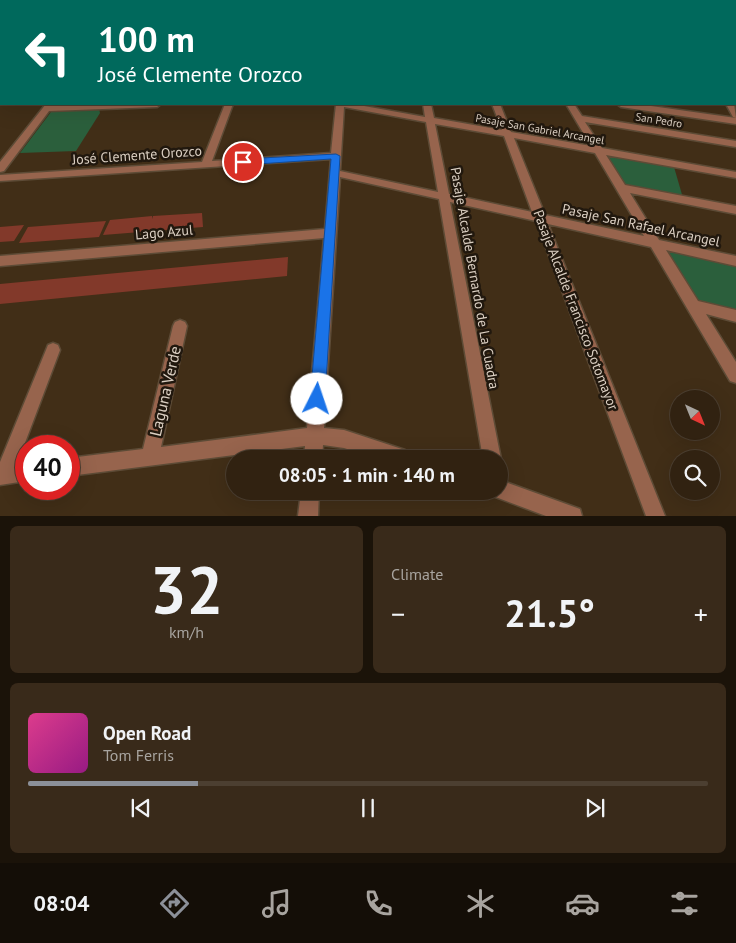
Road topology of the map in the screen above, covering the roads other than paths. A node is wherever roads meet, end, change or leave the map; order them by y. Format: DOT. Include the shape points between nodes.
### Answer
graph roads {
  1 [pos="27,0"];
  2 [pos="38,0"];
  3 [pos="102,105"];
  4 [pos="229,105"];
  5 [pos="340,105"];
  6 [pos="346,105"];
  7 [pos="427,105"];
  8 [pos="496,105"];
  9 [pos="571,105"];
  10 [pos="628,105"];
  11 [pos="48,106"];
  12 [pos="579,118"];
  13 [pos="430,120"];
  14 [pos="736,121"];
  15 [pos="508,134"];
  16 [pos="736,144"];
  17 [pos="598,150"];
  18 [pos="336,156"];
  19 [pos="206,164"];
  20 [pos="0,169"];
  21 [pos="335,173"];
  22 [pos="736,175"];
  23 [pos="0,178"];
  24 [pos="621,188"];
  25 [pos="443,197"];
  26 [pos="736,210"];
  27 [pos="540,218"];
  28 [pos="330,233"];
  29 [pos="653,243"];
  30 [pos="0,261"];
  31 [pos="736,261"];
  32 [pos="692,305"];
  33 [pos="736,316"];
  34 [pos="180,326"];
  35 [pos="53,350"];
  36 [pos="736,376"];
  37 [pos="315,436"];
  38 [pos="314,450"];
  39 [pos="378,450"];
  40 [pos="490,450"];
  41 [pos="150,457"];
  42 [pos="80,466"];
  43 [pos="15,473"];
  44 [pos="2,475"];
  45 [pos="508,492"];
  46 [pos="309,500"];
  47 [pos="308,516"];
  48 [pos="572,516"];
  49 [pos="656,516"];
  1 -- 2 [label="street"];
  3 -- 11 [label="street"];
  4 -- 19 [label="street"];
  5 -- 18 [label="street"];
  6 -- 13 [label="street, Pasaje San Gabriel Arcangel"];
  7 -- 13 [label="street, Pasaje Alcalde Bernardo de La Cuadra"];
  8 -- 15 [label="street, Pasaje Alcalde Francisco Sotomayor"];
  9 -- 12 [label="street"];
  10 -- 14 [label="street"];
  11 -- 20 [label="street"];
  12 -- 16 [label="street, San Pedro"];
  12 -- 17 [label="street"];
  13 -- 15 [label="street, Pasaje San Gabriel Arcangel"];
  13 -- 25 [label="street, Pasaje Alcalde Bernardo de La Cuadra"];
  15 -- 17 [label="street, Pasaje San Gabriel Arcangel"];
  15 -- 27 [label="street, Pasaje Alcalde Francisco Sotomayor"];
  17 -- 22 [label="street, Pasaje San Gabriel Arcangel"];
  17 -- 24 [label="street"];
  18 -- 19 [label="street, José Clemente Orozco"];
  18 -- 21 [label="street"];
  19 -- 23 [label="street, José Clemente Orozco"];
  21 -- 25 [label="street, Pasaje San Rafael Arcangel"];
  21 -- 28 [label="street"];
  24 -- 26 [label="street"];
  24 -- 29 [label="street"];
  25 -- 27 [label="street, Pasaje San Rafael Arcangel"];
  25 -- 40 [label="street, Pasaje Alcalde Bernardo de La Cuadra"];
  27 -- 29 [label="street, Pasaje San Rafael Arcangel"];
  27 -- 49 [label="street, Pasaje Alcalde Francisco Sotomayor"];
  28 -- 30 [label="street, Lago Azul"];
  28 -- 37 [label="street"];
  29 -- 31 [label="street, Pasaje San Rafael Arcangel"];
  29 -- 32 [label="street"];
  32 -- 33 [label="street"];
  32 -- 36 [label="street"];
  34 -- 41 [label="street, Laguna Verde"];
  35 -- 44 [label="street"];
  37 -- 38 [label="street"];
  37 -- 39 [label="street" via="344,439"];
  37 -- 41 [label="street"];
  41 -- 42 [label="street"];
  43 -- 44 [label="street"];
  45 -- 48 [label="street"];
  46 -- 47 [label="street"];
}
